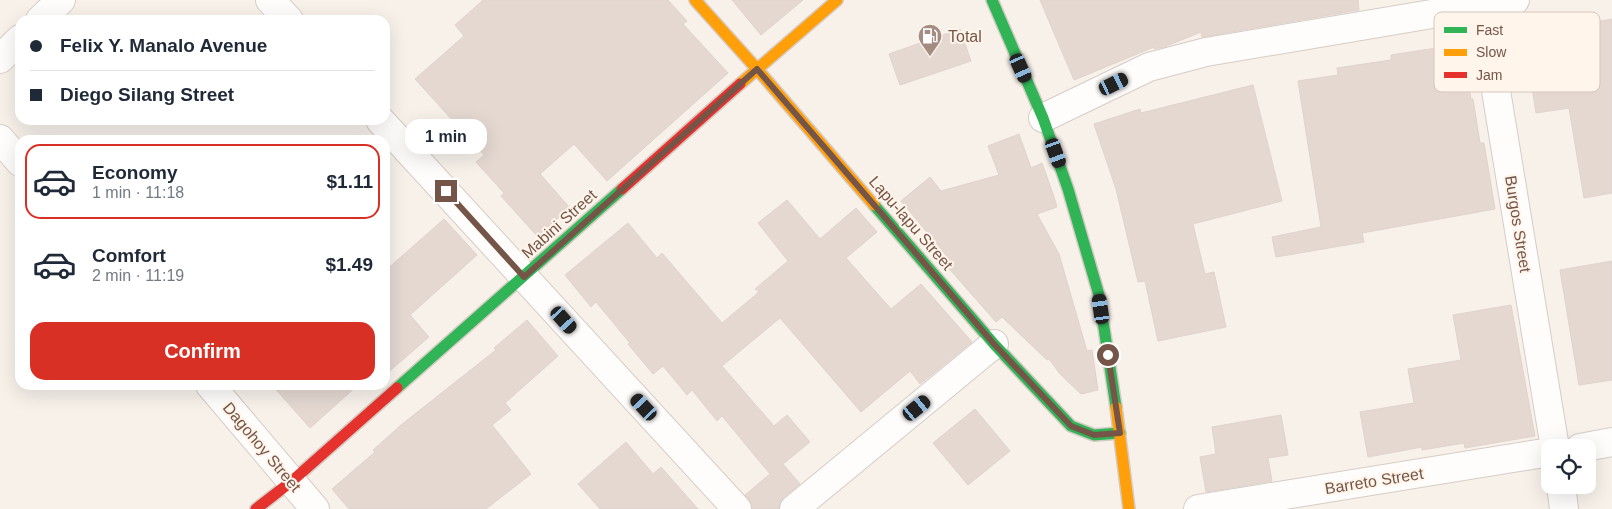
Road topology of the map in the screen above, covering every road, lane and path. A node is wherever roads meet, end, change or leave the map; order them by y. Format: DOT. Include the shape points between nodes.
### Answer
graph roads {
  1 [pos="60,0"];
  2 [pos="270,0"];
  3 [pos="695,0"];
  4 [pos="837,0"];
  5 [pos="992,0"];
  6 [pos="1516,0"];
  7 [pos="1482,3"];
  8 [pos="45,15"];
  9 [pos="284,15"];
  10 [pos="15,44"];
  11 [pos="0,59"];
  12 [pos="757,69"];
  13 [pos="1497,92"];
  14 [pos="1043,118"];
  15 [pos="385,125"];
  16 [pos="0,138"];
  17 [pos="15,156"];
  18 [pos="524,277"];
  19 [pos="994,344"];
  20 [pos="214,390"];
  21 [pos="1120,433"];
  22 [pos="1554,439"];
  23 [pos="1612,442"];
  24 [pos="1596,445"];
  25 [pos="1541,453"];
  26 [pos="292,482"];
  27 [pos="1562,494"];
  28 [pos="256,509"];
  29 [pos="315,509"];
  30 [pos="737,509"];
  31 [pos="794,509"];
  32 [pos="1129,509"];
  33 [pos="1198,509"];
  34 [pos="1564,509"];
  1 -- 8 [label="street"];
  2 -- 9 [label="street"];
  3 -- 12 [label="street, Lapu-lapu Street"];
  4 -- 12 [label="street, Mabini Street"];
  5 -- 14 [label="street"];
  6 -- 7 [label="street"];
  7 -- 14 [label="street" via="1206,52 1149,66"];
  10 -- 11 [label="street"];
  12 -- 18 [label="street, Mabini Street"];
  12 -- 19 [label="street, Lapu-lapu Street"];
  13 -- 22 [label="street, Burgos Street"];
  14 -- 21 [label="street" via="1068,188 1099,295"];
  15 -- 18 [label="street"];
  16 -- 17 [label="street"];
  18 -- 26 [label="street, Mabini Street"];
  18 -- 30 [label="street"];
  19 -- 21 [label="street, Lapu-lapu Street" via="1071,426 1094,435"];
  19 -- 31 [label="street"];
  20 -- 26 [label="street, Dagohoy Street"];
  21 -- 32 [label="street"];
  23 -- 24 [label="street"];
  25 -- 33 [label="street, Barreto Street"];
  26 -- 28 [label="street, Mabini Street"];
  26 -- 29 [label="street, Dagohoy Street"];
  27 -- 34 [label="street"];
}
